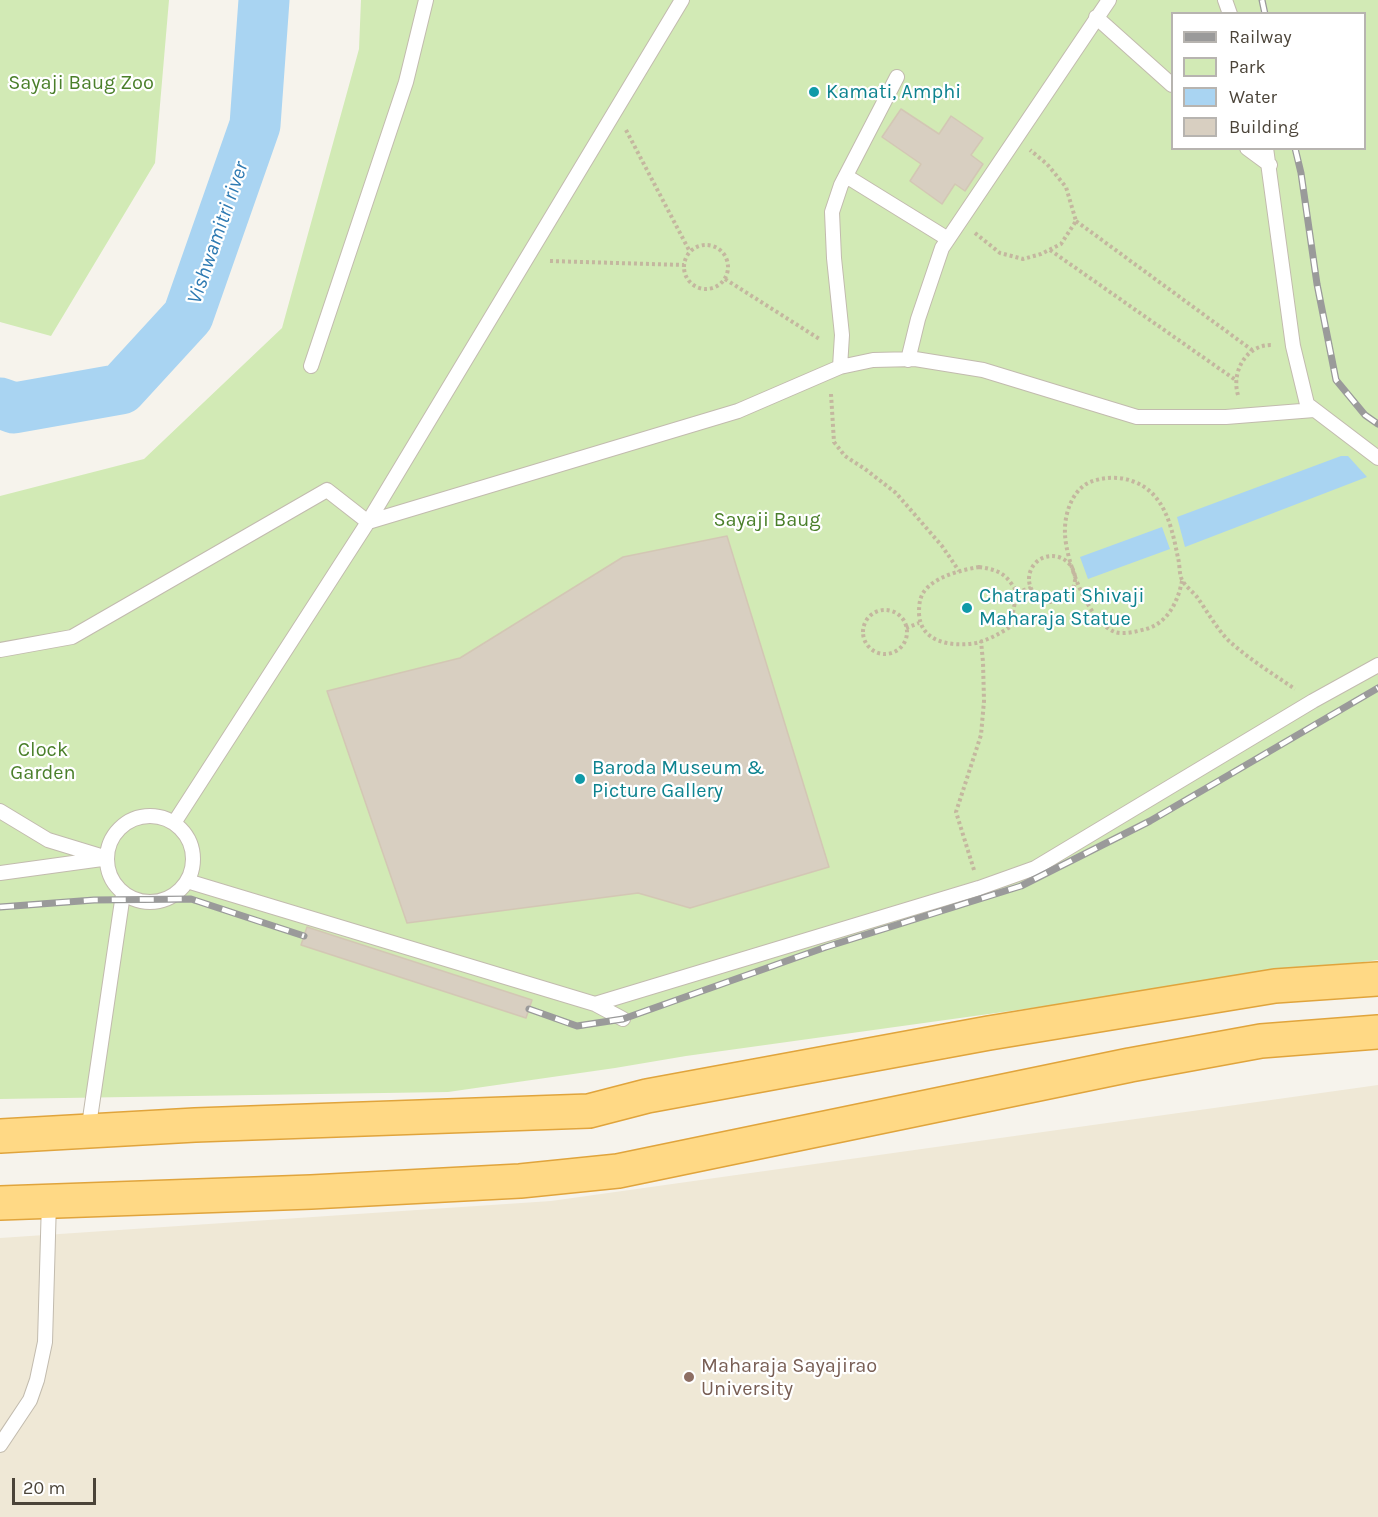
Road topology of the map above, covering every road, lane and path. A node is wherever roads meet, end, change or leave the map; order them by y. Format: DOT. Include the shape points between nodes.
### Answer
graph roads {
  1 [pos="426,0"];
  2 [pos="682,0"];
  3 [pos="1109,0"];
  4 [pos="1096,17"];
  5 [pos="897,77"];
  6 [pos="1171,83"];
  7 [pos="616,110"];
  8 [pos="1015,139"];
  9 [pos="1250,150"];
  10 [pos="1266,150"];
  11 [pos="1270,165"];
  12 [pos="846,176"];
  13 [pos="1076,220"];
  14 [pos="960,221"];
  15 [pos="948,239"];
  16 [pos="1050,250"];
  17 [pos="690,252"];
  18 [pos="526,261"];
  19 [pos="684,265"];
  20 [pos="725,279"];
  21 [pos="1293,346"];
  22 [pos="1252,350"];
  23 [pos="908,360"];
  24 [pos="837,364"];
  25 [pos="311,366"];
  26 [pos="1237,381"];
  27 [pos="1314,411"];
  28 [pos="1244,416"];
  29 [pos="1378,458"];
  30 [pos="368,522"];
  31 [pos="960,571"];
  32 [pos="1073,571"];
  33 [pos="1182,581"];
  34 [pos="1031,588"];
  35 [pos="1017,592"];
  36 [pos="919,623"];
  37 [pos="906,628"];
  38 [pos="981,641"];
  39 [pos="0,650"];
  40 [pos="1378,665"];
  41 [pos="1313,701"];
  42 [pos="0,811"];
  43 [pos="174,823"];
  44 [pos="107,858"];
  45 [pos="0,873"];
  46 [pos="187,881"];
  47 [pos="979,888"];
  48 [pos="123,894"];
  49 [pos="1378,979"];
  50 [pos="595,1004"];
  51 [pos="623,1019"];
  52 [pos="1378,1032"];
  53 [pos="88,1132"];
  54 [pos="0,1136"];
  55 [pos="49,1201"];
  56 [pos="0,1203"];
  57 [pos="0,1445"];
  1 -- 25 [label="lane" via="406,82"];
  2 -- 7 [label="lane"];
  3 -- 4 [label="lane"];
  4 -- 6 [label="lane"];
  4 -- 8 [label="lane"];
  5 -- 12 [label="lane"];
  7 -- 17 [label="path"];
  7 -- 18 [label="lane"];
  8 -- 13 [label="path" via="1047,164 1066,187"];
  8 -- 14 [label="lane"];
  9 -- 11 [label="lane"];
  10 -- 11 [label="lane"];
  11 -- 21 [label="lane"];
  12 -- 15 [label="lane"];
  12 -- 24 [label="lane" via="832,212 842,335"];
  13 -- 16 [label="path" via="1061,244"];
  13 -- 22 [label="path"];
  14 -- 15 [label="lane"];
  14 -- 16 [label="path" via="1000,253 1023,259"];
  15 -- 23 [label="lane" via="921,309"];
  16 -- 26 [label="path"];
  17 -- 19 [label="path"];
  17 -- 20 [label="path" via="702,245 716,247 728,264"];
  18 -- 19 [label="path"];
  18 -- 30 [label="lane"];
  19 -- 20 [label="path" via="687,279 699,288 714,288"];
  20 -- 24 [label="path"];
  21 -- 22 [label="path" via="1267,345"];
  21 -- 27 [label="lane" via="1307,404"];
  22 -- 26 [label="path" via="1242,362"];
  23 -- 24 [label="lane"];
  23 -- 28 [label="lane" via="983,370 1137,417"];
  24 -- 30 [label="lane" via="738,411"];
  24 -- 31 [label="path" via="834,442 845,456 896,494"];
  26 -- 28 [label="path"];
  27 -- 28 [label="lane"];
  27 -- 29 [label="lane"];
  30 -- 39 [label="lane" via="327,490 72,637"];
  30 -- 43 [label="lane"];
  31 -- 35 [label="path" via="996,569 1010,579"];
  31 -- 36 [label="path" via="928,587 919,600"];
  32 -- 33 [label="path" via="1084,599 1099,619 1116,632 1154,626 1171,612"];
  32 -- 33 [label="path" via="1065,535 1067,508 1086,484 1124,478 1142,484 1159,499 1173,535"];
  32 -- 34 [label="path" via="1074,586 1065,599 1042,600"];
  32 -- 34 [label="path" via="1058,557 1044,558 1030,574"];
  33 -- 41 [label="path" via="1228,640"];
  34 -- 35 [label="path"];
  35 -- 38 [label="path" via="1010,627"];
  36 -- 37 [label="path"];
  36 -- 38 [label="path" via="937,642"];
  37 -- 37 [label="path" via="904,642 894,652 873,651 864,640 868,618 880,611 894,612"];
  38 -- 47 [label="path" via="981,735 956,812"];
  40 -- 41 [label="lane"];
  41 -- 47 [label="lane" via="1035,868"];
  42 -- 44 [label="lane" via="48,840"];
  43 -- 44 [label="lane" via="154,816 134,819 113,837"];
  43 -- 46 [label="lane" via="191,845 194,859"];
  44 -- 45 [label="lane"];
  44 -- 48 [label="lane" via="110,879"];
  46 -- 48 [label="lane" via="173,896 160,902 145,903"];
  46 -- 50 [label="lane"];
  47 -- 50 [label="lane"];
  48 -- 53 [label="lane"];
  49 -- 53 [label="highway" via="1275,986 1000,1031 646,1096 589,1111"];
  50 -- 51 [label="lane"];
  52 -- 55 [label="highway" via="1261,1041 618,1171 520,1181"];
  53 -- 54 [label="highway"];
  55 -- 56 [label="highway"];
  55 -- 57 [label="lane" via="45,1342 30,1400"];
}
